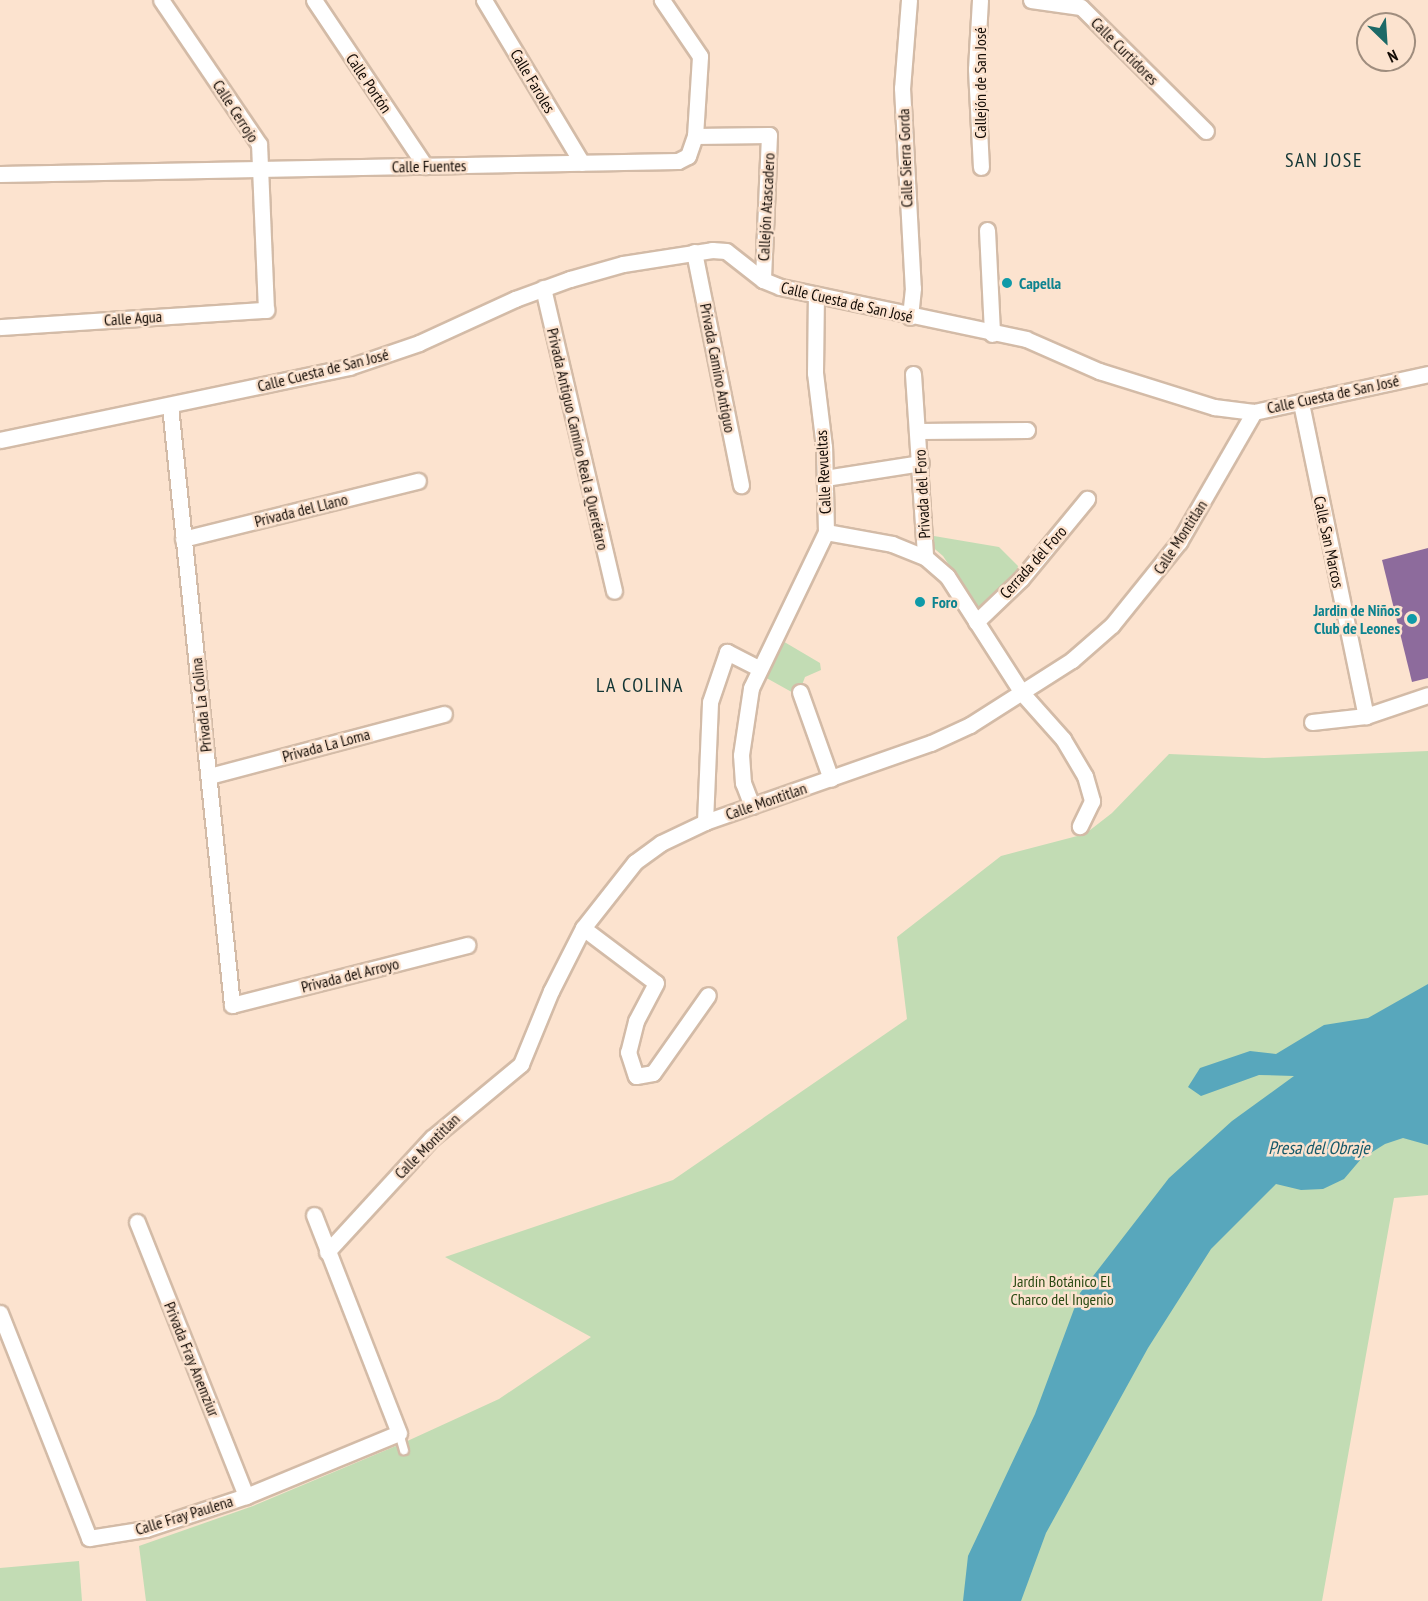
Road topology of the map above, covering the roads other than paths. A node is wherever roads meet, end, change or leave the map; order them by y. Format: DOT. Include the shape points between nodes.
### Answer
graph roads {
  1 [pos="161,0"];
  2 [pos="314,0"];
  3 [pos="484,0"];
  4 [pos="662,0"];
  5 [pos="909,0"];
  6 [pos="980,0"];
  7 [pos="1031,0"];
  8 [pos="1206,131"];
  9 [pos="695,136"];
  10 [pos="582,163"];
  11 [pos="425,166"];
  12 [pos="981,167"];
  13 [pos="263,171"];
  14 [pos="0,174"];
  15 [pos="987,230"];
  16 [pos="694,252"];
  17 [pos="763,280"];
  18 [pos="543,288"];
  19 [pos="816,296"];
  20 [pos="266,310"];
  21 [pos="910,317"];
  22 [pos="0,327"];
  23 [pos="992,334"];
  24 [pos="913,374"];
  25 [pos="1428,374"];
  26 [pos="1300,403"];
  27 [pos="170,406"];
  28 [pos="1254,412"];
  29 [pos="1027,430"];
  30 [pos="919,431"];
  31 [pos="0,440"];
  32 [pos="921,463"];
  33 [pos="825,478"];
  34 [pos="418,480"];
  35 [pos="741,484"];
  36 [pos="1087,499"];
  37 [pos="826,532"];
  38 [pos="183,538"];
  39 [pos="925,557"];
  40 [pos="614,591"];
  41 [pos="976,622"];
  42 [pos="759,668"];
  43 [pos="800,692"];
  44 [pos="1022,693"];
  45 [pos="1428,695"];
  46 [pos="444,714"];
  47 [pos="1366,716"];
  48 [pos="1312,722"];
  49 [pos="209,776"];
  50 [pos="831,779"];
  51 [pos="752,806"];
  52 [pos="705,822"];
  53 [pos="1080,826"];
  54 [pos="583,928"];
  55 [pos="467,945"];
  56 [pos="708,995"];
  57 [pos="232,1005"];
  58 [pos="314,1215"];
  59 [pos="137,1222"];
  60 [pos="327,1252"];
  61 [pos="0,1313"];
  62 [pos="399,1433"];
  63 [pos="404,1450"];
  64 [pos="246,1496"];
  1 -- 13 [label="street, Calle Cerrojo" via="259,144"];
  2 -- 11 [label="street, Calle Portón"];
  3 -- 10 [label="street, Calle Faroles"];
  4 -- 9 [label="street, Calle Fuentes" via="700,56"];
  5 -- 21 [label="street, Calle Sierra Gorda" via="902,88 913,288"];
  6 -- 12 [label="street, Callejón de San José" via="976,69"];
  7 -- 8 [label="street, Calle Curtidores" via="1081,7"];
  9 -- 10 [label="street, Calle Fuentes" via="688,156 678,161"];
  9 -- 17 [label="street, Callejón Atascadero" via="770,135"];
  10 -- 11 [label="street, Calle Fuentes"];
  11 -- 13 [label="street, Calle Fuentes"];
  13 -- 14 [label="street, Calle Fuentes"];
  13 -- 20 [label="street, Calle Cerrojo"];
  15 -- 23 [label="street"];
  16 -- 17 [label="street, Calle Cuesta de San José" via="726,251"];
  16 -- 18 [label="street, Calle Cuesta de San José" via="623,264"];
  16 -- 35 [label="street, Privada Camino Antiguo"];
  17 -- 19 [label="street, Calle Cuesta de San José"];
  18 -- 27 [label="street, Calle Cuesta de San José" via="389,355"];
  18 -- 40 [label="street, Privada Antiguo Camino Real a Querétaro"];
  19 -- 21 [label="street, Calle Cuesta de San José"];
  19 -- 33 [label="street, Calle Revueltas" via="815,373"];
  20 -- 22 [label="street, Calle Agua"];
  21 -- 23 [label="street, Calle Cuesta de San José"];
  23 -- 28 [label="street, Calle Cuesta de San José" via="1026,339 1099,371 1214,407"];
  24 -- 30 [label="street, Privada del Foro"];
  25 -- 26 [label="street, Calle Cuesta de San José"];
  26 -- 28 [label="street, Calle Cuesta de San José"];
  26 -- 47 [label="street, Calle San Marcos"];
  27 -- 31 [label="street, Calle Cuesta de San José"];
  27 -- 38 [label="street, Privada La Colina"];
  28 -- 44 [label="street, Calle Montitlan" via="1179,542 1149,584 1088,646"];
  29 -- 30 [label="street, Privada del Foro"];
  30 -- 32 [label="street, Privada del Foro"];
  32 -- 33 [label="street"];
  32 -- 39 [label="street, Privada del Foro"];
  33 -- 37 [label="street, Calle Revueltas"];
  34 -- 38 [label="street, Privada del Llano"];
  36 -- 41 [label="street, Cerrada del Foro" via="1021,579"];
  37 -- 39 [label="street" via="892,544"];
  37 -- 42 [label="street, Calle Revueltas" via="807,579"];
  38 -- 49 [label="street, Privada La Colina"];
  39 -- 41 [label="street" via="946,576"];
  41 -- 44 [label="street"];
  42 -- 51 [label="street, Calle Revueltas" via="751,688 741,755 743,783"];
  42 -- 52 [label="street" via="727,652 710,702 706,732"];
  43 -- 50 [label="street"];
  44 -- 50 [label="street, Calle Montitlan" via="931,743"];
  44 -- 53 [label="street" via="1063,740 1084,776 1092,801"];
  45 -- 47 [label="street"];
  46 -- 49 [label="street, Privada La Loma"];
  47 -- 48 [label="street"];
  49 -- 57 [label="street, Privada La Colina"];
  50 -- 51 [label="street, Calle Montitlan"];
  51 -- 52 [label="street, Calle Montitlan"];
  52 -- 54 [label="street, Calle Montitlan" via="661,843 635,862"];
  54 -- 56 [label="street" via="656,983 636,1021 628,1052 636,1076 654,1073"];
  54 -- 60 [label="street, Calle Montitlan" via="521,1064 432,1138"];
  55 -- 57 [label="street, Privada del Arroyo"];
  58 -- 60 [label="street"];
  59 -- 64 [label="street, Privada Fray Anemziur"];
  60 -- 62 [label="street"];
  61 -- 64 [label="street, Calle Fray Paulena" via="89,1538 146,1529"];
  62 -- 63 [label="lane"];
  62 -- 64 [label="street, Calle Fray Paulena"];
}
